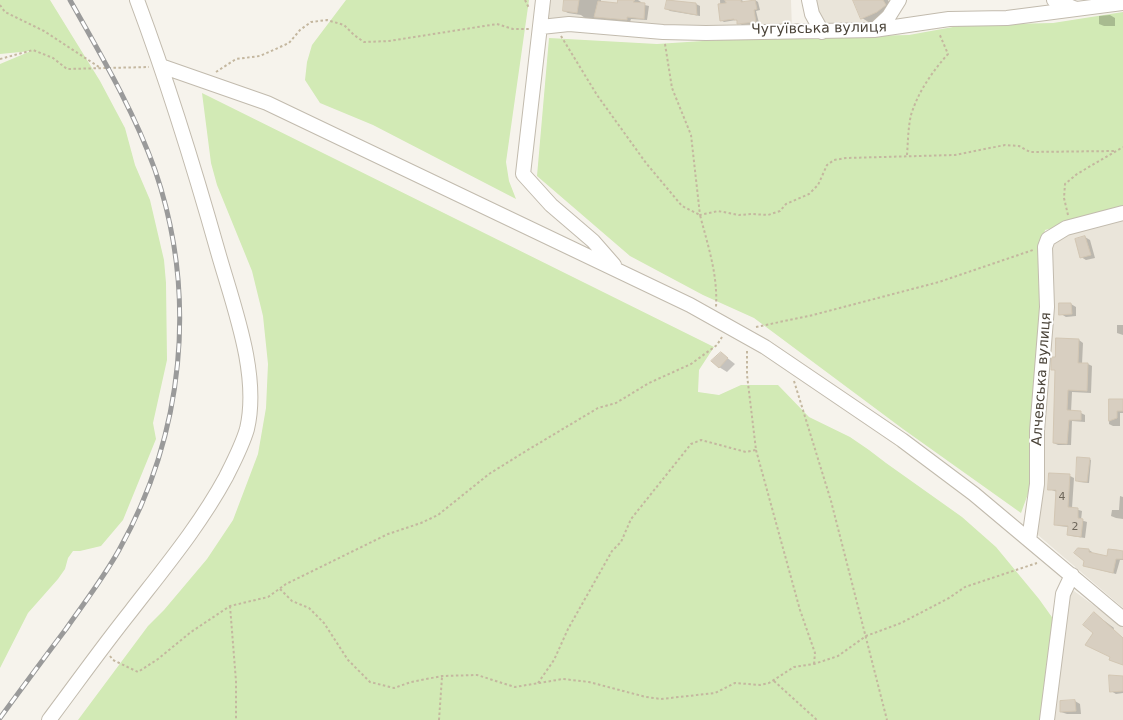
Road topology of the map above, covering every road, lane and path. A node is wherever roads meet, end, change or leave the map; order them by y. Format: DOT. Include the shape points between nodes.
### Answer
graph roads {
  1 [pos="137,0"];
  2 [pos="543,0"];
  3 [pos="809,0"];
  4 [pos="899,0"];
  5 [pos="1054,0"];
  6 [pos="1123,3"];
  7 [pos="0,5"];
  8 [pos="1079,10"];
  9 [pos="934,22"];
  10 [pos="874,30"];
  11 [pos="540,31"];
  12 [pos="663,32"];
  13 [pos="822,32"];
  14 [pos="560,34"];
  15 [pos="0,59"];
  16 [pos="161,66"];
  17 [pos="100,68"];
  18 [pos="204,81"];
  19 [pos="1123,147"];
  20 [pos="1115,152"];
  21 [pos="906,156"];
  22 [pos="1123,213"];
  23 [pos="700,215"];
  24 [pos="1066,228"];
  25 [pos="1045,247"];
  26 [pos="619,270"];
  27 [pos="715,320"];
  28 [pos="730,327"];
  29 [pos="752,332"];
  30 [pos="794,381"];
  31 [pos="756,450"];
  32 [pos="1029,540"];
  33 [pos="1052,558"];
  34 [pos="1072,575"];
  35 [pos="280,589"];
  36 [pos="230,606"];
  37 [pos="1123,619"];
  38 [pos="866,636"];
  39 [pos="104,646"];
  40 [pos="814,664"];
  41 [pos="442,676"];
  42 [pos="774,680"];
  43 [pos="538,683"];
  44 [pos="49,720"];
  45 [pos="236,720"];
  46 [pos="439,720"];
  47 [pos="817,720"];
  48 [pos="888,720"];
  49 [pos="1047,720"];
  1 -- 16 [label="street"];
  2 -- 11 [label="street"];
  3 -- 13 [label="street"];
  4 -- 10 [label="street" via="889,16"];
  5 -- 8 [label="street"];
  6 -- 8 [label="street, Чугуївська вулиця"];
  7 -- 17 [label="path" via="5,12 44,31"];
  8 -- 9 [label="street, Чугуївська вулиця"];
  9 -- 10 [label="street, Чугуївська вулиця"];
  9 -- 21 [label="path" via="948,54 923,86 911,116"];
  10 -- 13 [label="street, Чугуївська вулиця"];
  11 -- 12 [label="street, Чугуївська вулиця" via="569,24"];
  11 -- 18 [label="path" via="513,30 496,24 364,42 344,25 327,20 311,22 289,43 260,56 236,59"];
  11 -- 26 [label="street" via="523,174"];
  12 -- 13 [label="street, Чугуївська вулиця"];
  12 -- 23 [label="path" via="672,88 691,134"];
  14 -- 23 [label="path" via="597,95 646,163 682,206"];
  15 -- 17 [label="path" via="33,50 53,58 67,69"];
  16 -- 17 [label="path"];
  16 -- 18 [label="street"];
  16 -- 39 [label="street" via="235,312 246,357 250,407 239,452 211,506"];
  18 -- 26 [label="street" via="267,103"];
  19 -- 20 [label="path"];
  20 -- 21 [label="path" via="1030,152 1018,146 1005,145 954,155"];
  20 -- 24 [label="path" via="1066,184"];
  21 -- 23 [label="path" via="834,160 810,194 768,215 718,212"];
  22 -- 24 [label="street"];
  23 -- 27 [label="path" via="717,289"];
  24 -- 25 [label="street" via="1048,240"];
  25 -- 29 [label="path" via="939,282"];
  25 -- 32 [label="street, Алчевська вулиця" via="1047,307 1037,484"];
  26 -- 27 [label="street"];
  27 -- 28 [label="street"];
  28 -- 29 [label="street"];
  28 -- 35 [label="path" via="717,345 691,364 649,383 616,403 598,408 526,450 489,474 438,515 388,534"];
  29 -- 31 [label="path" via="747,375"];
  29 -- 32 [label="street" via="765,347 902,440"];
  30 -- 38 [label="path" via="831,501"];
  31 -- 40 [label="path" via="815,653"];
  31 -- 43 [label="path" via="746,452 701,440 691,444 631,519 621,542 612,551 554,660"];
  32 -- 33 [label="street"];
  33 -- 34 [label="street"];
  33 -- 38 [label="path" via="965,587 901,623"];
  34 -- 37 [label="street"];
  34 -- 49 [label="street" via="1063,594"];
  35 -- 36 [label="path" via="268,597"];
  35 -- 41 [label="path" via="292,601 309,608 324,623 348,660 370,682 394,688"];
  36 -- 39 [label="path" via="138,672 114,660"];
  36 -- 45 [label="path"];
  38 -- 40 [label="path" via="838,656"];
  38 -- 48 [label="path"];
  39 -- 44 [label="street"];
  40 -- 42 [label="path" via="794,667"];
  41 -- 43 [label="path" via="477,675 515,687"];
  41 -- 46 [label="path"];
  42 -- 43 [label="path" via="760,685 735,683 715,693 661,699 589,682 563,679"];
  42 -- 47 [label="path"];
}
